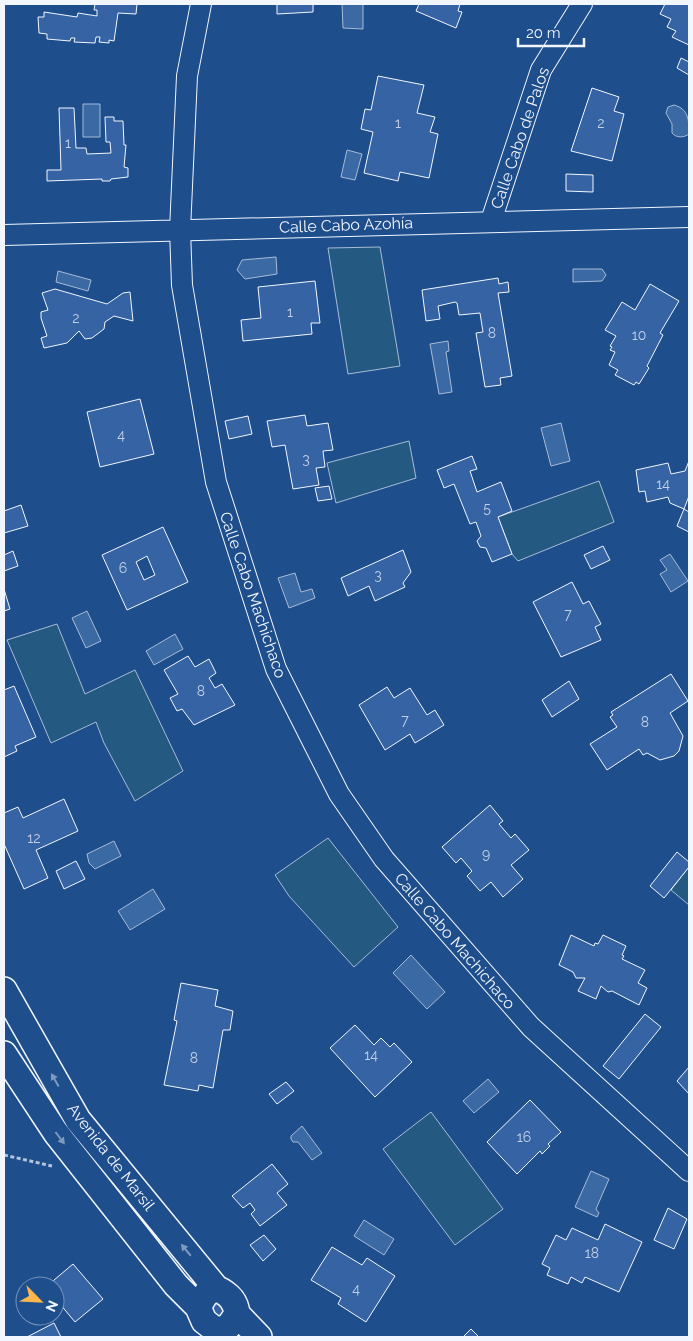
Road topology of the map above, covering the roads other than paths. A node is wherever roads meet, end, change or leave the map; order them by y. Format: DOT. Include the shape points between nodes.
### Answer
graph roads {
  1 [pos="201,4"];
  2 [pos="582,4"];
  3 [pos="689,217"];
  4 [pos="492,221"];
  5 [pos="180,230"];
  6 [pos="4,235"];
  7 [pos="4,990"];
  8 [pos="4,1054"];
  9 [pos="689,1171"];
  10 [pos="216,1288"];
  11 [pos="198,1307"];
  12 [pos="237,1314"];
  13 [pos="219,1334"];
  14 [pos="259,1337"];
  1 -- 5 [label="street, Calle Cabo Machichaco" via="187,76"];
  2 -- 4 [label="street, Calle Cabo de Palos" via="541,70"];
  3 -- 4 [label="street, Calle Cabo Azohía"];
  4 -- 5 [label="street, Calle Cabo Azohía"];
  5 -- 6 [label="street, Calle Cabo Azohía"];
  5 -- 9 [label="street, Calle Cabo Machichaco" via="182,285 216,482 276,669 339,794 384,859 531,1027"];
  10 -- 7 [label="street, Avenida de Marsil, one-way" via="78,1120"];
  8 -- 11 [label="street, Avenida de Marsil, one-way" via="56,1133 176,1284"];
  10 -- 11 [label="street" via="206,1294"];
  10 -- 12 [label="street" via="231,1298"];
  11 -- 13 [label="street" via="204,1321"];
  12 -- 13 [label="street"];
  12 -- 14 [label="street"];
}
